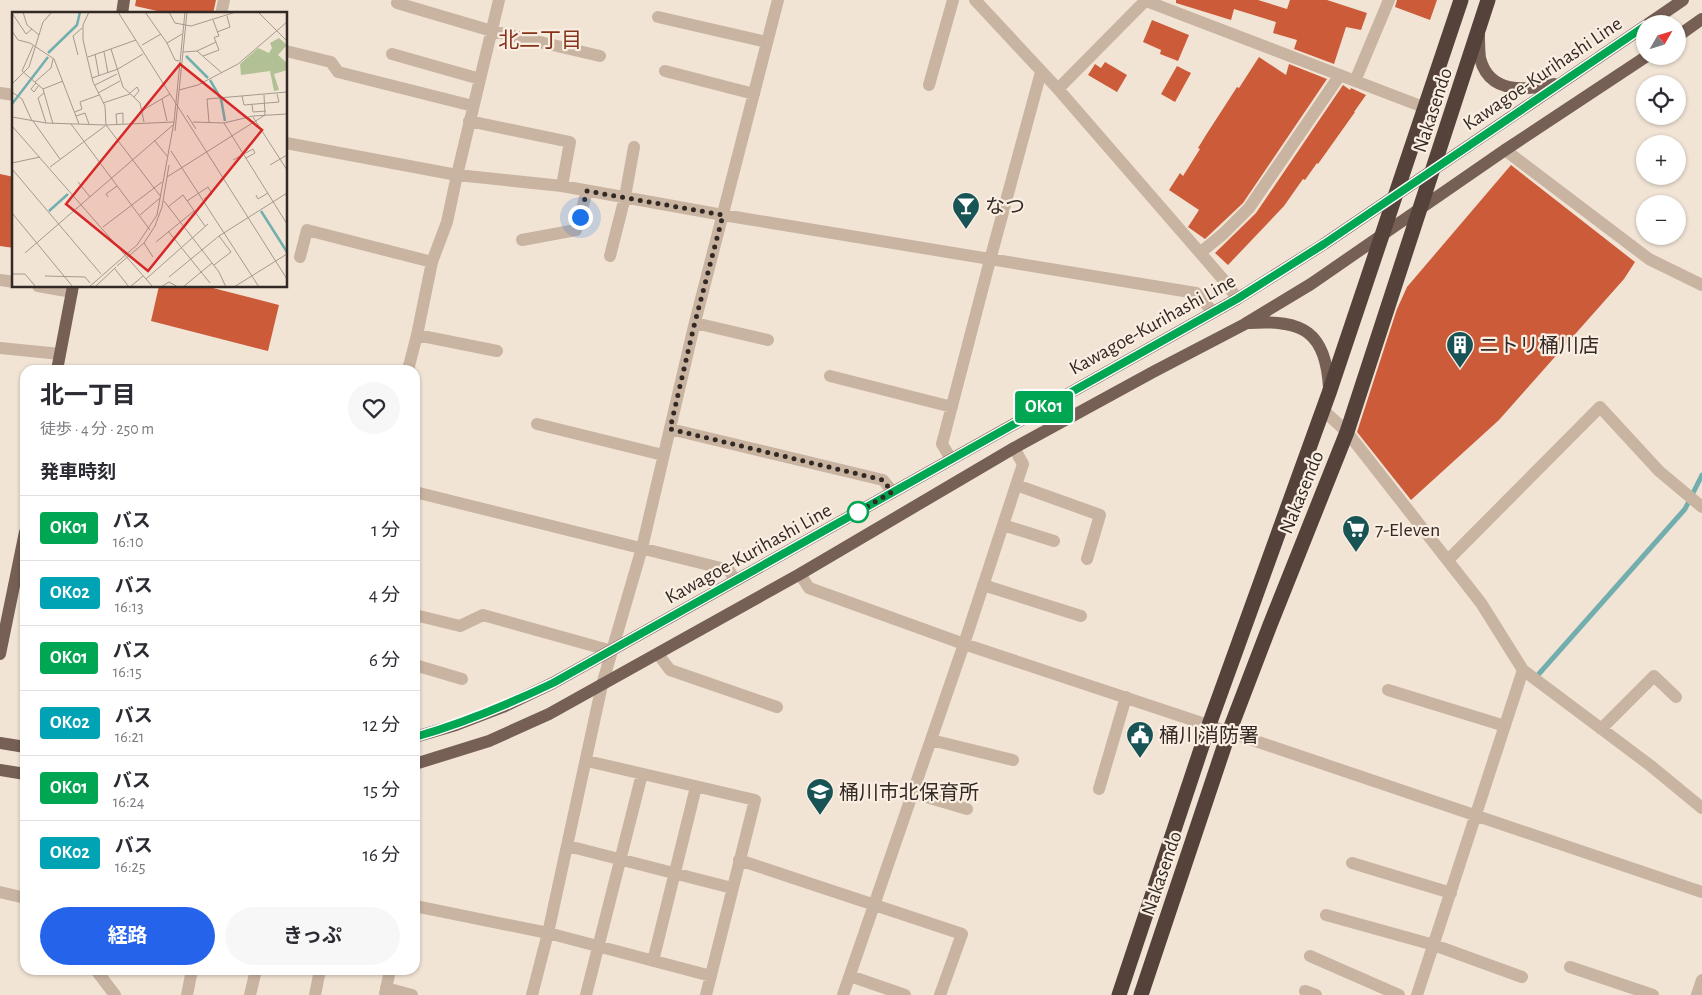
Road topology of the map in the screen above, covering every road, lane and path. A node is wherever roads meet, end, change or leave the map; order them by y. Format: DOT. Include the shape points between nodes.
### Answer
graph roads {
  1 [pos="499,0"];
  2 [pos="778,0"];
  3 [pos="954,0"];
  4 [pos="975,0"];
  5 [pos="1146,0"];
  6 [pos="1389,0"];
  7 [pos="1461,0"];
  8 [pos="1488,0"];
  9 [pos="1683,0"];
  10 [pos="397,3"];
  11 [pos="1661,15"];
  12 [pos="658,17"];
  13 [pos="1702,20"];
  14 [pos="492,31"];
  15 [pos="1686,31"];
  16 [pos="1479,32"];
  17 [pos="1636,32"];
  18 [pos="767,42"];
  19 [pos="288,51"];
  20 [pos="392,54"];
  21 [pos="600,56"];
  22 [pos="1636,63"];
  23 [pos="665,71"];
  24 [pos="1041,72"];
  25 [pos="1340,75"];
  26 [pos="480,79"];
  27 [pos="1355,81"];
  28 [pos="1562,82"];
  29 [pos="929,85"];
  30 [pos="1058,89"];
  31 [pos="754,94"];
  32 [pos="473,106"];
  33 [pos="1426,108"];
  34 [pos="469,121"];
  35 [pos="288,143"];
  36 [pos="634,148"];
  37 [pos="1505,150"];
  38 [pos="1433,170"];
  39 [pos="457,175"];
  40 [pos="562,186"];
  41 [pos="587,191"];
  42 [pos="1397,194"];
  43 [pos="625,198"];
  44 [pos="1419,210"];
  45 [pos="723,215"];
  46 [pos="1383,235"];
  47 [pos="522,240"];
  48 [pos="1200,253"];
  49 [pos="610,256"];
  50 [pos="300,257"];
  51 [pos="990,260"];
  52 [pos="432,262"];
  53 [pos="1702,286"];
  54 [pos="73,289"];
  55 [pos="1237,299"];
  56 [pos="1214,312"];
  57 [pos="695,323"];
  58 [pos="1245,324"];
  59 [pos="417,335"];
  60 [pos="768,340"];
  61 [pos="0,348"];
  62 [pos="497,351"];
  63 [pos="60,354"];
  64 [pos="58,365"];
  65 [pos="409,365"];
  66 [pos="830,376"];
  67 [pos="1329,393"];
  68 [pos="952,407"];
  69 [pos="1323,410"];
  70 [pos="537,424"];
  71 [pos="670,429"];
  72 [pos="1347,432"];
  73 [pos="1014,448"];
  74 [pos="663,455"];
  75 [pos="951,459"];
  76 [pos="1016,484"];
  77 [pos="892,492"];
  78 [pos="420,493"];
  79 [pos="1702,507"];
  80 [pos="1003,526"];
  81 [pos="1054,542"];
  82 [pos="642,548"];
  83 [pos="20,556"];
  84 [pos="1087,559"];
  85 [pos="1448,560"];
  86 [pos="800,574"];
  87 [pos="735,581"];
  88 [pos="984,585"];
  89 [pos="420,616"];
  90 [pos="1080,616"];
  91 [pos="964,644"];
  92 [pos="1,647"];
  93 [pos="612,651"];
  94 [pos="658,654"];
  95 [pos="420,666"];
  96 [pos="1523,670"];
  97 [pos="462,679"];
  98 [pos="602,685"];
  99 [pos="1388,690"];
  100 [pos="1126,698"];
  101 [pos="1676,698"];
  102 [pos="777,707"];
  103 [pos="1209,725"];
  104 [pos="1505,726"];
  105 [pos="1601,729"];
  106 [pos="1230,732"];
  107 [pos="420,736"];
  108 [pos="931,740"];
  109 [pos="0,743"];
  110 [pos="20,746"];
  111 [pos="1013,760"];
  112 [pos="586,761"];
  113 [pos="420,762"];
  114 [pos="0,770"];
  115 [pos="20,773"];
  116 [pos="642,774"];
  117 [pos="696,787"];
  118 [pos="1098,789"];
  119 [pos="913,793"];
  120 [pos="1702,808"];
  121 [pos="967,810"];
  122 [pos="1476,815"];
  123 [pos="568,846"];
  124 [pos="621,859"];
  125 [pos="739,860"];
  126 [pos="1352,863"];
  127 [pos="674,873"];
  128 [pos="732,888"];
  129 [pos="0,892"];
  130 [pos="1702,892"];
  131 [pos="1451,893"];
  132 [pos="20,897"];
  133 [pos="874,905"];
  134 [pos="420,907"];
  135 [pos="1326,915"];
  136 [pos="548,933"];
  137 [pos="1434,945"];
  138 [pos="599,946"];
  139 [pos="1310,956"];
  140 [pos="653,960"];
  141 [pos="1570,967"];
  142 [pos="100,975"];
  143 [pos="191,975"];
  144 [pos="255,975"];
  145 [pos="319,975"];
  146 [pos="389,975"];
  147 [pos="711,976"];
  148 [pos="850,976"];
  149 [pos="1522,977"];
  150 [pos="385,992"];
  151 [pos="115,995"];
  152 [pos="187,995"];
  153 [pos="250,995"];
  154 [pos="315,995"];
  155 [pos="412,995"];
  156 [pos="532,995"];
  157 [pos="586,995"];
  158 [pos="706,995"];
  159 [pos="843,995"];
  160 [pos="905,995"];
  161 [pos="940,995"];
  162 [pos="1119,995"];
  163 [pos="1141,995"];
  164 [pos="1399,995"];
  165 [pos="1416,995"];
  166 [pos="1653,995"];
  1 -- 14 [label="street"];
  2 -- 18 [label="street"];
  3 -- 29 [label="street"];
  4 -- 24 [label="street"];
  5 -- 25 [label="street"];
  5 -- 30 [label="street"];
  6 -- 27 [label="street"];
  7 -- 33 [label="highway, Nakasendo"];
  8 -- 16 [label="highway, Nakasendo"];
  9 -- 11 [label="main road, Kawagoe-Kurihashi Line"];
  10 -- 14 [label="street"];
  12 -- 18 [label="street"];
  13 -- 15 [label="main road"];
  14 -- 21 [label="street"];
  14 -- 26 [label="street"];
  16 -- 28 [label="main road" via="1484,67 1503,86 1535,89"];
  16 -- 38 [label="highway, Nakasendo"];
  17 -- 28 [label="main road, Kawagoe-Kurihashi Line"];
  18 -- 31 [label="street"];
  19 -- 32 [label="street" via="331,62 338,72"];
  20 -- 26 [label="street"];
  22 -- 37 [label="main road, Kawagoe-Kurihashi Line"];
  23 -- 31 [label="street"];
  24 -- 30 [label="street"];
  24 -- 51 [label="street"];
  25 -- 27 [label="street"];
  25 -- 48 [label="street" via="1249,208"];
  26 -- 32 [label="street"];
  27 -- 33 [label="street"];
  28 -- 38 [label="main road, Kawagoe-Kurihashi Line"];
  30 -- 48 [label="street"];
  31 -- 45 [label="street"];
  32 -- 34 [label="street"];
  33 -- 42 [label="highway, Nakasendo"];
  34 -- 39 [label="street"];
  34 -- 40 [label="street" via="570,142"];
  35 -- 39 [label="street"];
  36 -- 43 [label="street"];
  37 -- 44 [label="main road, Kawagoe-Kurihashi Line"];
  37 -- 53 [label="street" via="1650,259"];
  38 -- 42 [label="main road, Kawagoe-Kurihashi Line"];
  38 -- 44 [label="highway, Nakasendo"];
  39 -- 40 [label="street"];
  39 -- 52 [label="street" via="447,222"];
  40 -- 41 [label="street"];
  41 -- 43 [label="street"];
  41 -- 47 [label="street" via="576,230"];
  42 -- 46 [label="highway, Nakasendo"];
  42 -- 55 [label="main road, Kawagoe-Kurihashi Line"];
  43 -- 45 [label="street"];
  43 -- 49 [label="street"];
  44 -- 46 [label="main road, Kawagoe-Kurihashi Line"];
  44 -- 72 [label="highway, Nakasendo"];
  45 -- 51 [label="street"];
  45 -- 57 [label="street"];
  46 -- 58 [label="main road, Kawagoe-Kurihashi Line"];
  46 -- 67 [label="highway, Nakasendo"];
  48 -- 55 [label="street"];
  50 -- 52 [label="street" via="307,230"];
  51 -- 56 [label="street" via="1196,294"];
  51 -- 68 [label="street"];
  52 -- 59 [label="street"];
  54 -- 63 [label="main road"];
  55 -- 56 [label="main road, Kawagoe-Kurihashi Line"];
  56 -- 75 [label="main road, Kawagoe-Kurihashi Line"];
  57 -- 60 [label="street"];
  57 -- 71 [label="street"];
  58 -- 67 [label="main road" via="1286,324 1302,328 1316,339 1328,369"];
  58 -- 73 [label="main road, Kawagoe-Kurihashi Line"];
  59 -- 62 [label="street"];
  59 -- 65 [label="street"];
  61 -- 63 [label="street"];
  63 -- 64 [label="main road"];
  66 -- 68 [label="street"];
  67 -- 69 [label="highway, Nakasendo"];
  68 -- 75 [label="street" via="942,444"];
  69 -- 72 [label="street"];
  69 -- 103 [label="highway, Nakasendo"];
  70 -- 74 [label="street"];
  71 -- 74 [label="street"];
  71 -- 77 [label="street" via="883,480"];
  72 -- 85 [label="street"];
  72 -- 106 [label="highway, Nakasendo"];
  73 -- 76 [label="street" via="1023,464"];
  73 -- 86 [label="main road, Kawagoe-Kurihashi Line"];
  74 -- 82 [label="street"];
  75 -- 77 [label="main road, Kawagoe-Kurihashi Line"];
  76 -- 80 [label="street"];
  76 -- 84 [label="street" via="1100,515"];
  77 -- 87 [label="main road, Kawagoe-Kurihashi Line"];
  78 -- 82 [label="street"];
  79 -- 85 [label="street" via="1659,471 1600,407"];
  80 -- 81 [label="street"];
  80 -- 88 [label="street"];
  82 -- 87 [label="street" via="729,570"];
  82 -- 93 [label="street"];
  83 -- 92 [label="main road"];
  85 -- 96 [label="street" via="1481,603"];
  86 -- 91 [label="street" via="809,588"];
  86 -- 94 [label="main road, Kawagoe-Kurihashi Line"];
  87 -- 93 [label="main road, Kawagoe-Kurihashi Line"];
  88 -- 90 [label="street"];
  88 -- 91 [label="street"];
  89 -- 93 [label="street" via="460,626 483,615"];
  91 -- 100 [label="street"];
  91 -- 108 [label="street"];
  93 -- 98 [label="street"];
  93 -- 107 [label="main road, Kawagoe-Kurihashi Line" via="503,707"];
  94 -- 98 [label="main road, Kawagoe-Kurihashi Line"];
  94 -- 102 [label="street" via="670,670"];
  95 -- 97 [label="street"];
  96 -- 104 [label="street"];
  96 -- 105 [label="street"];
  98 -- 112 [label="street"];
  98 -- 113 [label="main road, Kawagoe-Kurihashi Line" via="489,741"];
  99 -- 104 [label="street"];
  100 -- 103 [label="street"];
  100 -- 118 [label="street"];
  101 -- 105 [label="street" via="1654,676"];
  103 -- 106 [label="street"];
  103 -- 162 [label="highway, Nakasendo"];
  104 -- 122 [label="street"];
  105 -- 120 [label="street"];
  106 -- 122 [label="street"];
  106 -- 163 [label="highway, Nakasendo"];
  108 -- 111 [label="street"];
  108 -- 119 [label="street"];
  109 -- 110 [label="main road"];
  112 -- 116 [label="street"];
  112 -- 123 [label="street"];
  114 -- 115 [label="main road"];
  116 -- 117 [label="street"];
  116 -- 124 [label="street"];
  117 -- 125 [label="street" via="755,800"];
  117 -- 127 [label="street"];
  119 -- 121 [label="street"];
  119 -- 133 [label="street"];
  122 -- 130 [label="street"];
  122 -- 131 [label="street"];
  123 -- 124 [label="street"];
  123 -- 136 [label="street"];
  124 -- 127 [label="street"];
  124 -- 138 [label="street"];
  125 -- 128 [label="street"];
  125 -- 133 [label="street"];
  126 -- 131 [label="street"];
  127 -- 128 [label="street"];
  127 -- 140 [label="street"];
  128 -- 147 [label="street"];
  129 -- 132 [label="street"];
  131 -- 137 [label="street"];
  133 -- 148 [label="street"];
  133 -- 161 [label="street" via="962,934"];
  134 -- 136 [label="street"];
  135 -- 137 [label="street"];
  136 -- 138 [label="street"];
  136 -- 156 [label="street"];
  137 -- 149 [label="street"];
  137 -- 165 [label="street"];
  138 -- 140 [label="street"];
  138 -- 157 [label="street"];
  139 -- 164 [label="street"];
  140 -- 147 [label="street"];
  141 -- 166 [label="street"];
  142 -- 151 [label="street"];
  143 -- 152 [label="street"];
  144 -- 153 [label="street"];
  145 -- 154 [label="street"];
  146 -- 150 [label="street"];
  147 -- 158 [label="street"];
  148 -- 159 [label="street"];
  148 -- 160 [label="street"];
  150 -- 155 [label="street"];
}
